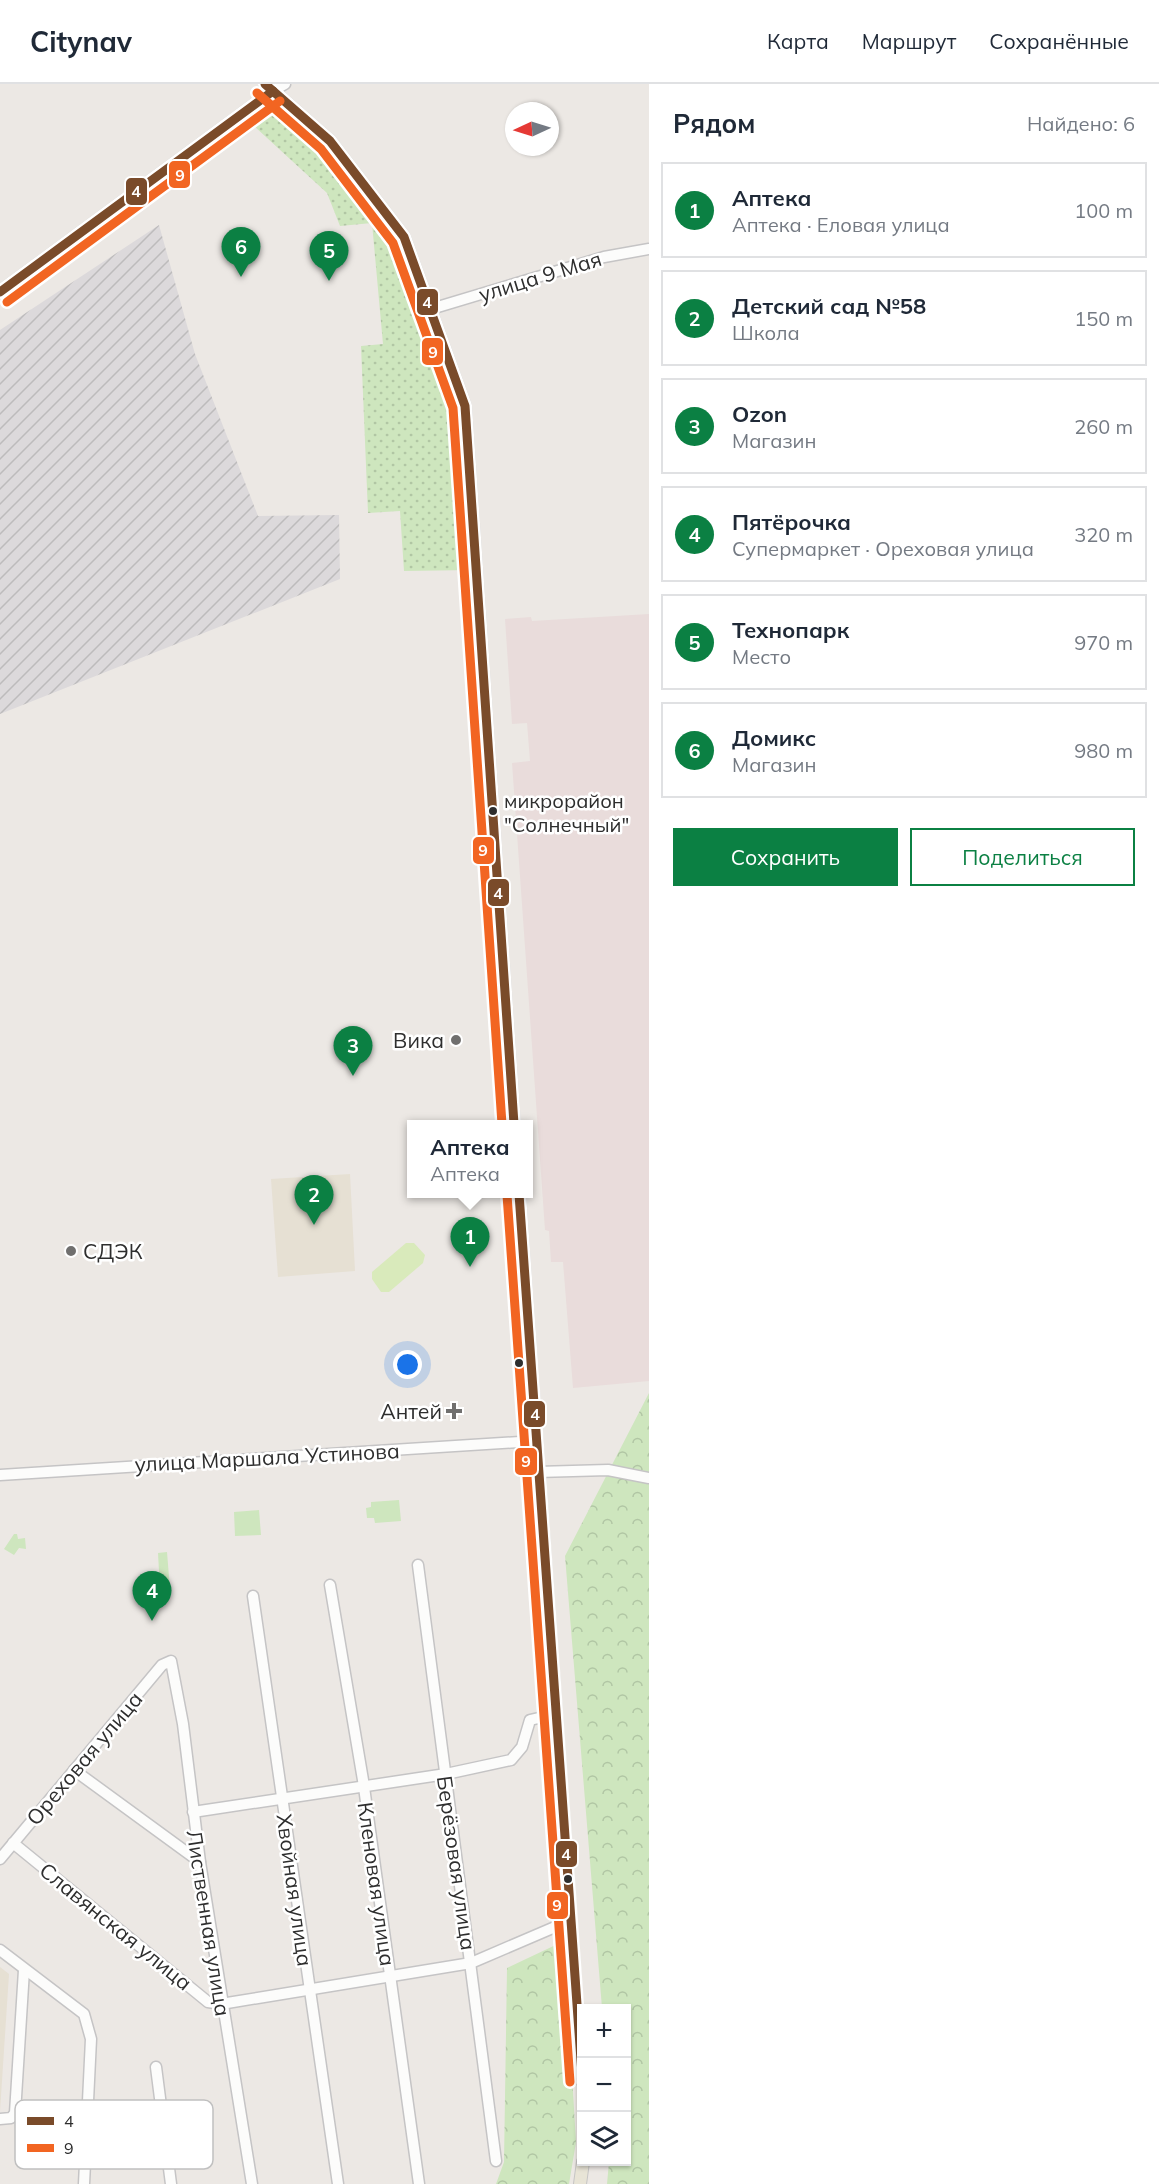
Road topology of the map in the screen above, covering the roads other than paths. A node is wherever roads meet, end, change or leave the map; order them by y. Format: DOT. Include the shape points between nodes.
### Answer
graph roads {
  1 [pos="285,84"];
  2 [pos="269,87"];
  3 [pos="649,249"];
  4 [pos="0,292"];
  5 [pos="431,309"];
  6 [pos="514,1120"];
  7 [pos="519,1198"];
  8 [pos="535,1441"];
  9 [pos="537,1472"];
  10 [pos="0,1474"];
  11 [pos="649,1478"];
  12 [pos="418,1565"];
  13 [pos="330,1585"];
  14 [pos="253,1596"];
  15 [pos="171,1661"];
  16 [pos="555,1713"];
  17 [pos="74,1770"];
  18 [pos="446,1774"];
  19 [pos="363,1787"];
  20 [pos="282,1800"];
  21 [pos="193,1812"];
  22 [pos="13,1843"];
  23 [pos="0,1859"];
  24 [pos="200,1862"];
  25 [pos="569,1921"];
  26 [pos="0,1950"];
  27 [pos="471,1963"];
  28 [pos="24,1970"];
  29 [pos="389,1975"];
  30 [pos="309,1988"];
  31 [pos="221,2004"];
  32 [pos="580,2058"];
  33 [pos="156,2067"];
  34 [pos="16,2100"];
  35 [pos="88,2100"];
  36 [pos="160,2100"];
  37 [pos="15,2112"];
  38 [pos="0,2119"];
  39 [pos="496,2161"];
  40 [pos="582,2166"];
  41 [pos="85,2169"];
  42 [pos="169,2169"];
  43 [pos="84,2184"];
  44 [pos="171,2184"];
  45 [pos="252,2184"];
  46 [pos="338,2184"];
  47 [pos="419,2184"];
  48 [pos="580,2184"];
  1 -- 2 [label="street"];
  2 -- 4 [label="main road"];
  2 -- 5 [label="main road" via="330,141 404,237"];
  3 -- 5 [label="street, улица 9 Мая" via="604,256"];
  5 -- 6 [label="main road" via="465,406"];
  7 -- 8 [label="main road"];
  8 -- 9 [label="main road"];
  8 -- 10 [label="street, улица Маршала Устинова"];
  9 -- 11 [label="street" via="608,1470"];
  9 -- 16 [label="main road"];
  12 -- 18 [label="street, Берёзовая улица"];
  13 -- 19 [label="street, Кленовая улица"];
  14 -- 20 [label="street, Хвойная улица"];
  15 -- 17 [label="street, Ореховая улица" via="162,1665"];
  15 -- 21 [label="street, Лиственная улица"];
  16 -- 18 [label="street" via="530,1720 522,1747 511,1760"];
  16 -- 25 [label="main road"];
  17 -- 22 [label="street, Ореховая улица"];
  17 -- 24 [label="street"];
  18 -- 19 [label="street"];
  18 -- 27 [label="street, Берёзовая улица"];
  19 -- 20 [label="street"];
  19 -- 29 [label="street, Кленовая улица"];
  20 -- 21 [label="street"];
  20 -- 30 [label="street, Хвойная улица"];
  21 -- 24 [label="street, Лиственная улица"];
  22 -- 23 [label="street, Ореховая улица"];
  22 -- 31 [label="street, Славянская улица" via="208,2002"];
  24 -- 31 [label="street, Лиственная улица"];
  25 -- 27 [label="street"];
  25 -- 32 [label="main road"];
  26 -- 28 [label="street"];
  27 -- 29 [label="street"];
  27 -- 39 [label="street, Берёзовая улица"];
  28 -- 34 [label="street"];
  28 -- 35 [label="street" via="84,2014 91,2039"];
  29 -- 30 [label="street"];
  29 -- 47 [label="street, Кленовая улица"];
  30 -- 31 [label="street"];
  30 -- 46 [label="street, Хвойная улица"];
  31 -- 45 [label="street, Лиственная улица"];
  33 -- 36 [label="street"];
  37 -- 38 [label="street" via="11,2118"];
  40 -- 48 [label="main road"];
  41 -- 43 [label="street"];
  42 -- 44 [label="street"];
}
